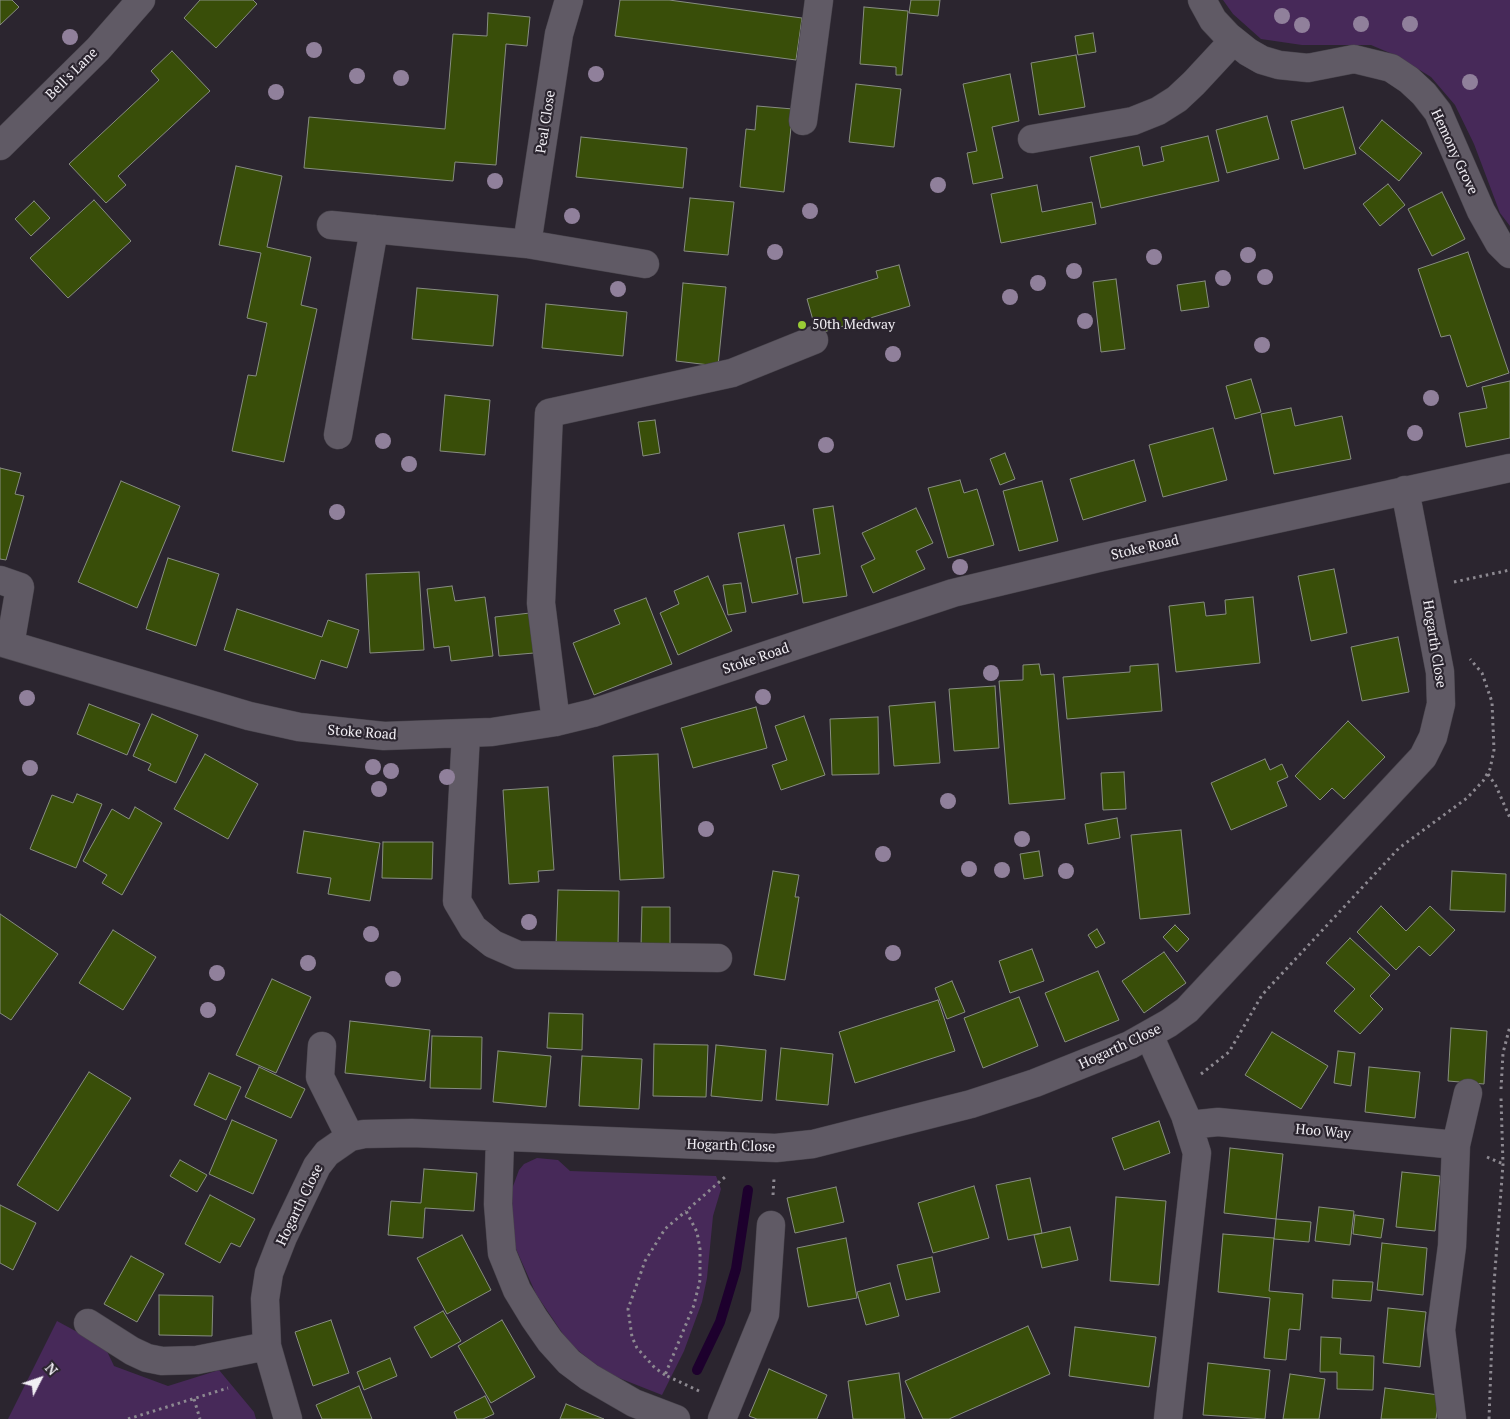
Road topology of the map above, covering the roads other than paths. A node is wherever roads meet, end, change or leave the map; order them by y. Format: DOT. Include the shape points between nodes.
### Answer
graph roads {
  1 [pos="141,0"];
  2 [pos="569,0"];
  3 [pos="819,0"];
  4 [pos="1202,0"];
  5 [pos="1234,41"];
  6 [pos="804,121"];
  7 [pos="1032,139"];
  8 [pos="0,146"];
  9 [pos="331,225"];
  10 [pos="374,229"];
  11 [pos="527,244"];
  12 [pos="1510,254"];
  13 [pos="644,264"];
  14 [pos="814,340"];
  15 [pos="338,435"];
  16 [pos="1510,468"];
  17 [pos="1404,490"];
  18 [pos="0,580"];
  19 [pos="5,643"];
  20 [pos="556,722"];
  21 [pos="466,734"];
  22 [pos="718,958"];
  23 [pos="1149,1035"];
  24 [pos="322,1046"];
  25 [pos="1468,1093"];
  26 [pos="1189,1126"];
  27 [pos="350,1137"];
  28 [pos="500,1138"];
  29 [pos="1456,1145"];
  30 [pos="772,1225"];
  31 [pos="88,1323"];
  32 [pos="267,1346"];
  33 [pos="649,1413"];
  34 [pos="288,1419"];
  35 [pos="722,1419"];
  36 [pos="1168,1419"];
  37 [pos="1452,1419"];
  1 -- 8 [label="street, Bell's Lane" via="98,49"];
  2 -- 11 [label="street, Peal Close" via="559,34"];
  3 -- 6 [label="street"];
  4 -- 5 [label="street, Hemony Grove" via="1213,20"];
  5 -- 7 [label="street" via="1194,83 1158,111 1133,121"];
  5 -- 12 [label="street, Hemony Grove" via="1248,52 1279,65 1308,68 1354,59 1391,68 1409,80 1438,112 1480,211 1499,243"];
  9 -- 10 [label="street"];
  10 -- 11 [label="street"];
  10 -- 15 [label="street"];
  11 -- 13 [label="street"];
  14 -- 20 [label="street" via="732,373 549,413 541,603"];
  16 -- 17 [label="street, Stoke Road"];
  17 -- 20 [label="street, Stoke Road" via="954,593 631,701"];
  17 -- 23 [label="street, Hogarth Close" via="1442,694 1438,723 1426,751 1206,991 1178,1017"];
  18 -- 19 [label="street" via="20,587"];
  19 -- 21 [label="street, Stoke Road" via="249,716 299,727 384,736"];
  20 -- 21 [label="street, Stoke Road"];
  21 -- 22 [label="street" via="457,901 473,928 493,944 518,955"];
  23 -- 26 [label="street"];
  23 -- 28 [label="street, Hogarth Close" via="1098,1060 971,1104 813,1144 776,1148"];
  24 -- 27 [label="street" via="320,1078"];
  25 -- 29 [label="street"];
  26 -- 29 [label="street, Hoo Way" via="1218,1122"];
  26 -- 36 [label="street" via="1197,1153 1196,1177"];
  27 -- 28 [label="street, Hogarth Close" via="412,1133"];
  27 -- 32 [label="street, Hogarth Close" via="327,1153 318,1166 268,1273 264,1299"];
  28 -- 33 [label="street" via="499,1229 502,1253 517,1290 550,1341 569,1362"];
  29 -- 37 [label="street" via="1452,1246 1442,1330"];
  30 -- 35 [label="street" via="765,1314"];
  31 -- 32 [label="street" via="132,1351 162,1361 197,1360"];
  32 -- 34 [label="street, Hogarth Close"];
}
